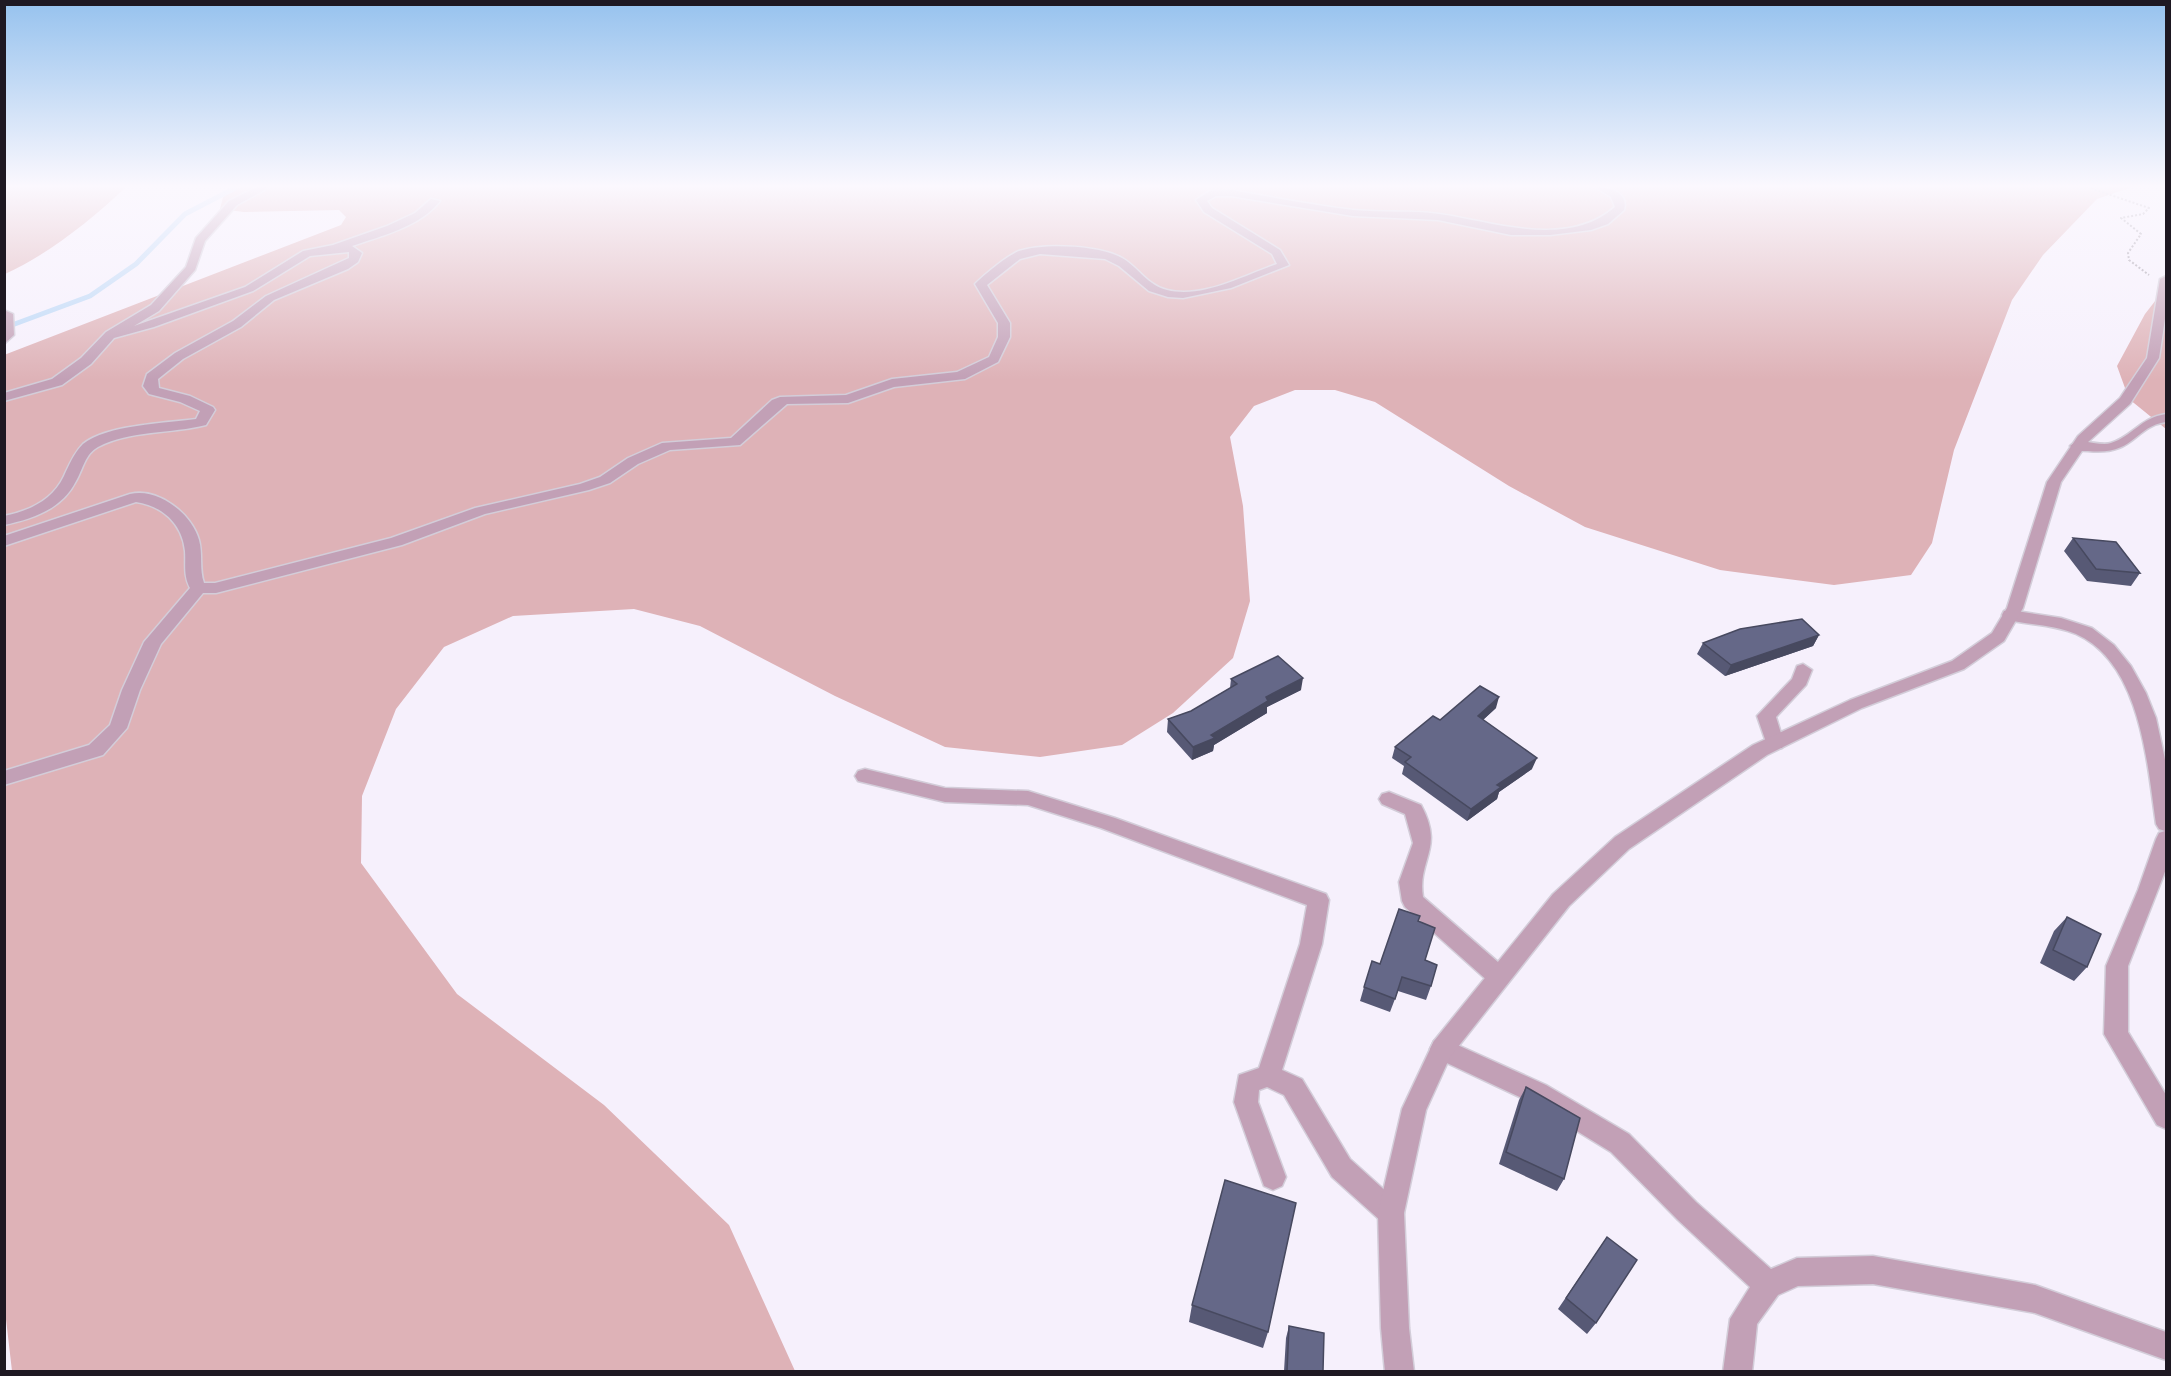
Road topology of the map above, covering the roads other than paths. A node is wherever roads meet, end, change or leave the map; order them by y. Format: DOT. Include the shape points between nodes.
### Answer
graph roads {
  1 [pos="196,251"];
  2 [pos="315,251"];
  3 [pos="354,251"];
  4 [pos="1275,251"];
  5 [pos="2166,282"];
  6 [pos="4,314"];
  7 [pos="110,335"];
  8 [pos="4,340"];
  9 [pos="4,397"];
  10 [pos="2166,418"];
  11 [pos="2077,446"];
  12 [pos="4,521"];
  13 [pos="4,541"];
  14 [pos="198,588"];
  15 [pos="2010,615"];
  16 [pos="1803,670"];
  17 [pos="1775,743"];
  18 [pos="865,776"];
  19 [pos="4,778"];
  20 [pos="1389,799"];
  21 [pos="2166,824"];
  22 [pos="2166,839"];
  23 [pos="1498,976"];
  24 [pos="1442,1049"];
  25 [pos="1269,1076"];
  26 [pos="2166,1117"];
  27 [pos="1273,1177"];
  28 [pos="1391,1213"];
  29 [pos="1768,1285"];
  30 [pos="2166,1346"];
  31 [pos="1400,1371"];
  32 [pos="1737,1371"];
  1 -- 7 [label="street" via="191,268 155,308"];
  2 -- 7 [label="street" via="301,254 237,294 148,327"];
  3 -- 12 [label="street" via="354,260 344,267 270,298 237,324 179,356 152,377 150,386 154,391 208,410 201,422 92,445 76,461 73,475 57,498 47,506"];
  4 -- 14 [label="street" via="1283,265 1215,289 1170,294 1152,288 1116,259 1086,252 1022,254 981,284 1004,323 999,351 994,359 960,376 892,383 848,399 785,400 735,442 667,446 584,487 492,507 396,542 216,588"];
  5 -- 11 [label="street" via="2153,358 2125,401"];
  6 -- 8 [label="street" via="8,314 8,335"];
  7 -- 9 [label="street" via="86,361 57,382"];
  10 -- 11 [label="street" via="2148,422 2119,445"];
  11 -- 15 [label="street" via="2054,482"];
  13 -- 14 [label="street" via="135,497 151,497 174,511 183,525 191,541 192,578"];
  14 -- 19 [label="street" via="153,642 118,728 96,750"];
  15 -- 17 [label="street" via="1998,637 1958,665 1856,704"];
  15 -- 21 [label="street" via="2085,631 2122,662 2150,720"];
  16 -- 17 [label="street" via="1800,681 1766,716"];
  17 -- 23 [label="street" via="1622,843 1561,900"];
  18 -- 25 [label="street" via="945,795 1028,798 1318,900 1311,944"];
  20 -- 23 [label="street" via="1414,810 1419,825 1422,843 1410,882 1413,901"];
  22 -- 26 [label="street" via="2117,966 2116,1034"];
  23 -- 24 [label="street"];
  24 -- 28 [label="street" via="1414,1109"];
  24 -- 29 [label="street" via="1537,1093 1620,1143"];
  25 -- 27 [label="street" via="1248,1083 1246,1102"];
  25 -- 28 [label="street" via="1293,1087 1341,1168"];
  28 -- 31 [label="street"];
  29 -- 30 [label="street" via="1797,1272 1873,1270 2035,1299"];
  29 -- 32 [label="street" via="1744,1319"];
}
